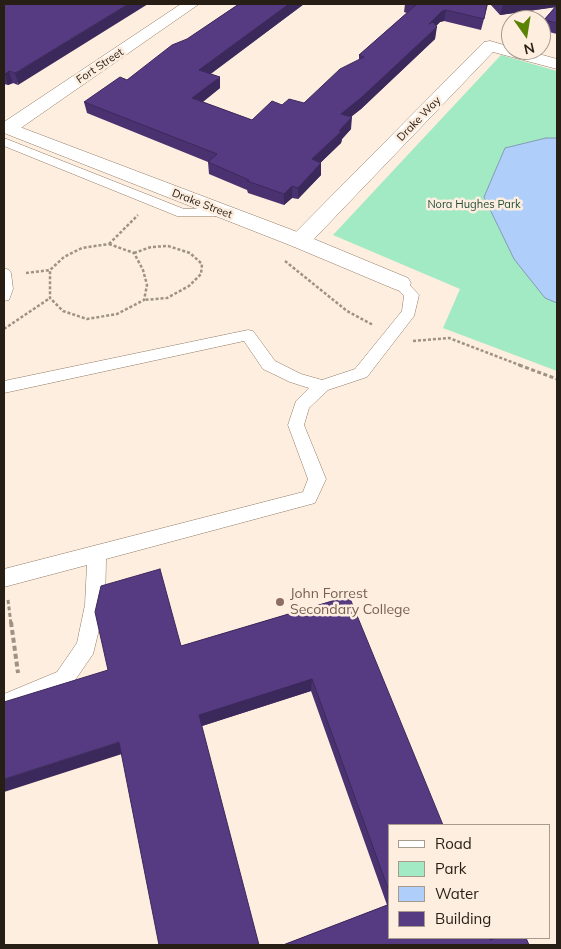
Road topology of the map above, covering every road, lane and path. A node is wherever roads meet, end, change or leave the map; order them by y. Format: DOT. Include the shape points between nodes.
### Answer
graph roads {
  1 [pos="192,4"];
  2 [pos="557,64"];
  3 [pos="5,132"];
  4 [pos="153,201"];
  5 [pos="222,212"];
  6 [pos="300,241"];
  7 [pos="109,244"];
  8 [pos="134,253"];
  9 [pos="4,273"];
  10 [pos="400,283"];
  11 [pos="4,296"];
  12 [pos="50,298"];
  13 [pos="144,300"];
  14 [pos="4,329"];
  15 [pos="322,386"];
  16 [pos="4,388"];
  17 [pos="97,553"];
  18 [pos="4,578"];
  19 [pos="13,702"];
  1 -- 3 [label="street, Fort Street"];
  2 -- 6 [label="street, Drake Way" via="490,46"];
  3 -- 4 [label="lane"];
  3 -- 5 [label="street, Drake Street"];
  4 -- 5 [label="lane" via="182,213"];
  4 -- 7 [label="path"];
  5 -- 6 [label="street, Drake Street"];
  6 -- 10 [label="street, Drake Street"];
  7 -- 8 [label="path"];
  7 -- 12 [label="path" via="82,248 64,257 50,270"];
  8 -- 13 [label="path" via="147,285"];
  8 -- 13 [label="path" via="168,246 190,253 202,264 201,274 189,286 167,298"];
  9 -- 11 [label="lane"];
  10 -- 15 [label="lane" via="412,296 409,312 361,373"];
  12 -- 13 [label="path" via="63,311 87,319 117,314"];
  12 -- 14 [label="path"];
  15 -- 16 [label="lane" via="269,365 248,334"];
  15 -- 17 [label="lane" via="302,405 296,425 317,479 309,498"];
  17 -- 18 [label="lane"];
  17 -- 19 [label="lane" via="95,605 86,647 64,679"];
  18 -- 19 [label="path"];
}
